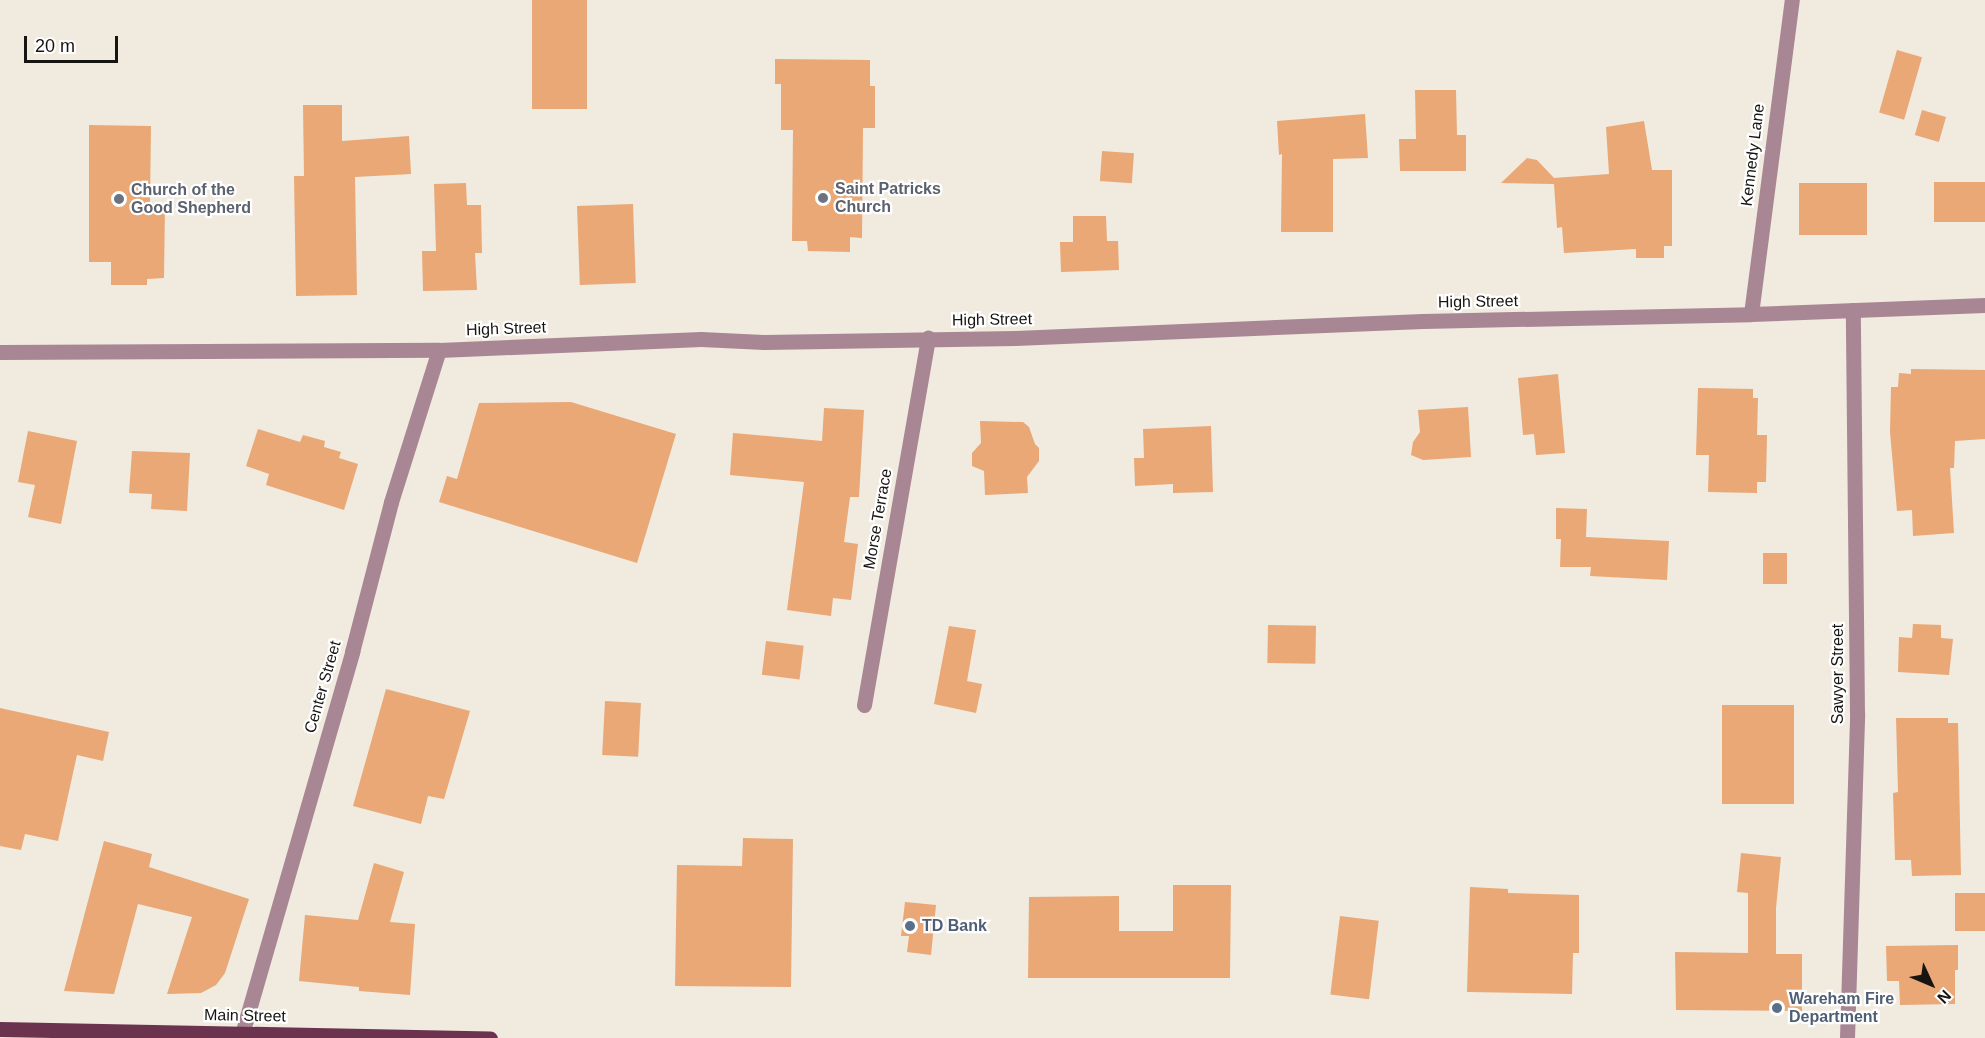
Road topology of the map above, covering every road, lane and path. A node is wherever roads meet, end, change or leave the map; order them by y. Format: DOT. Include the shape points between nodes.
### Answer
graph roads {
  1 [pos="1792,0"];
  2 [pos="1985,305"];
  3 [pos="1853,310"];
  4 [pos="1751,314"];
  5 [pos="928,339"];
  6 [pos="439,350"];
  7 [pos="0,352"];
  8 [pos="864,705"];
  9 [pos="0,1029"];
  10 [pos="242,1034"];
  11 [pos="490,1038"];
  12 [pos="1846,1038"];
  1 -- 4 [label="street, Kennedy Lane"];
  2 -- 3 [label="street, High Street"];
  3 -- 4 [label="street, High Street"];
  3 -- 12 [label="street, Sawyer Street" via="1857,712"];
  4 -- 5 [label="street, High Street"];
  5 -- 6 [label="street, High Street" via="701,339"];
  5 -- 8 [label="street, Morse Terrace"];
  6 -- 7 [label="street, High Street"];
  6 -- 10 [label="street, Center Street" via="391,502"];
  9 -- 10 [label="main road, Main Street"];
  10 -- 11 [label="main road, Main Street"];
}
